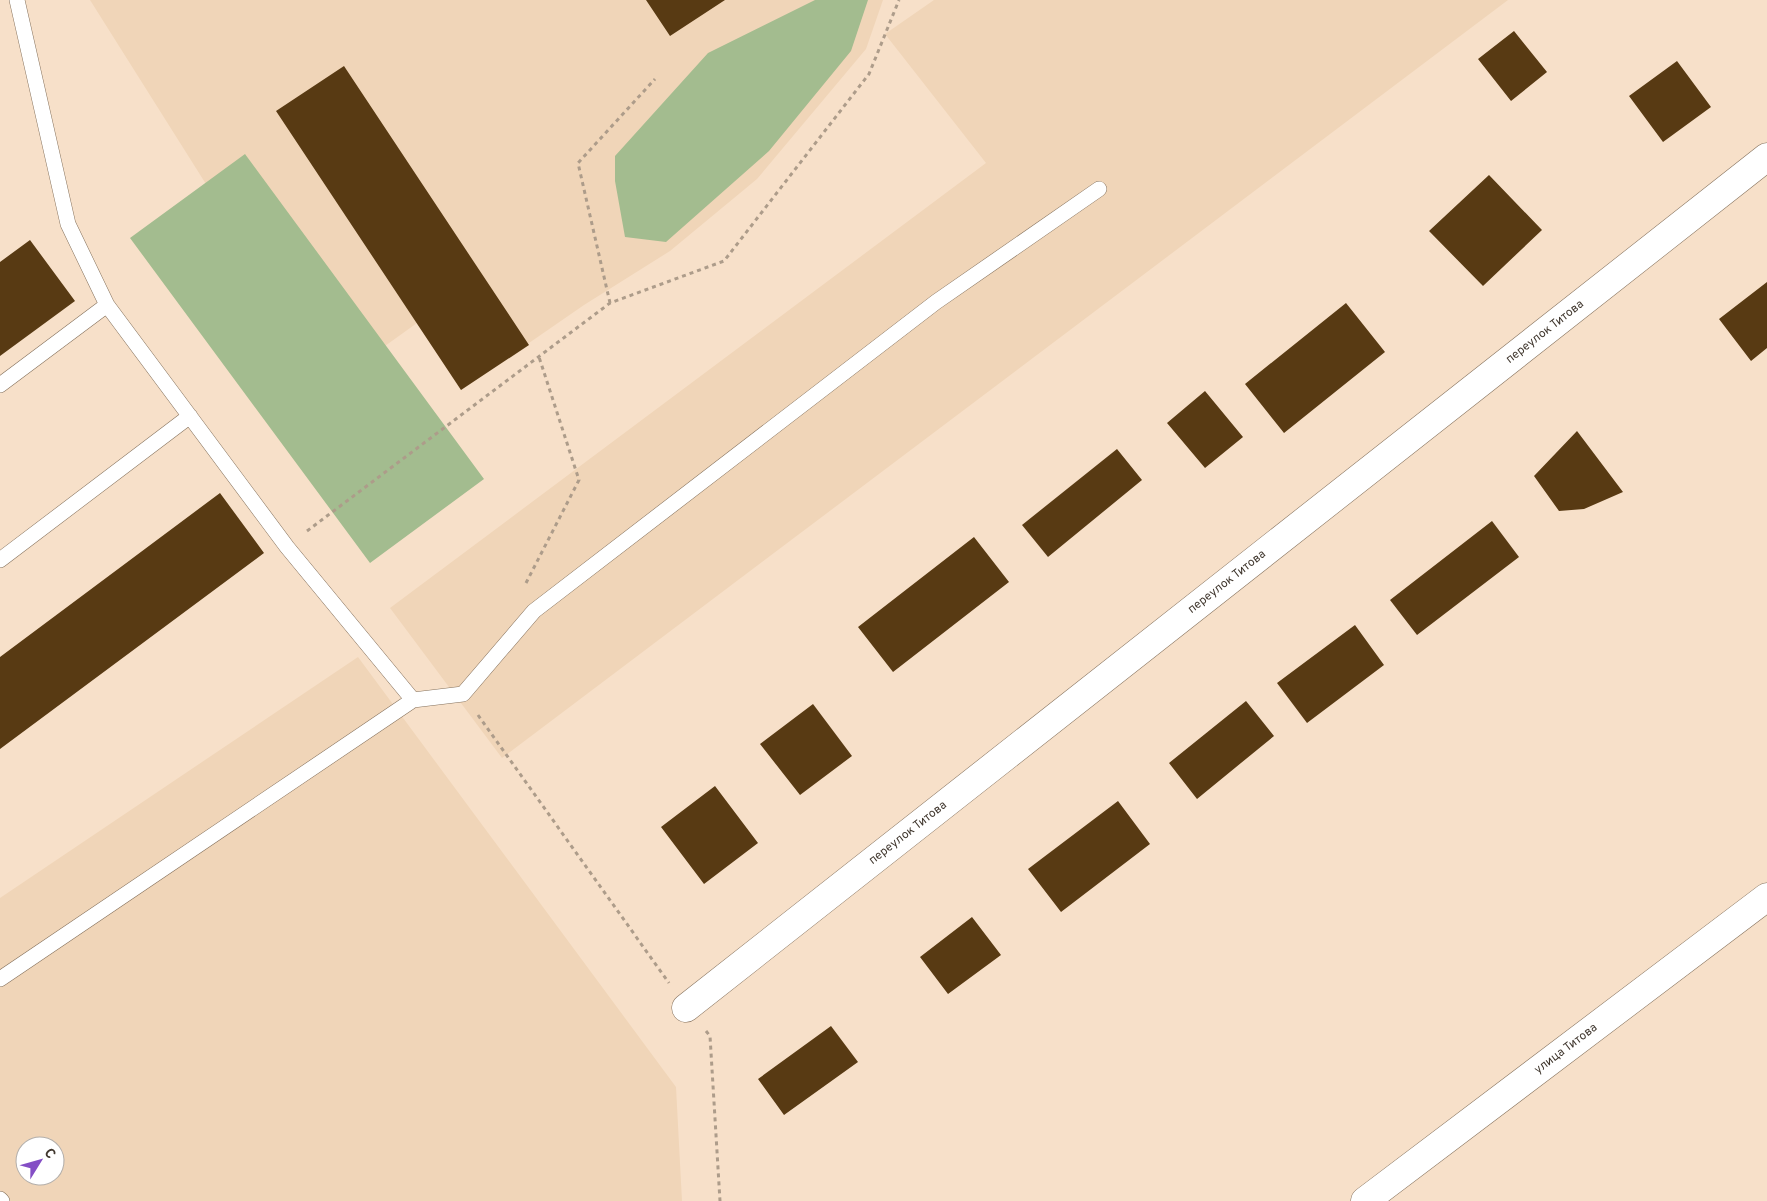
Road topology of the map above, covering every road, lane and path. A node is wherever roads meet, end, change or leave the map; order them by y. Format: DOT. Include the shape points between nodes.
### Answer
graph roads {
  1 [pos="17,0"];
  2 [pos="899,0"];
  3 [pos="655,79"];
  4 [pos="1767,157"];
  5 [pos="1099,189"];
  6 [pos="610,303"];
  7 [pos="107,305"];
  8 [pos="539,357"];
  9 [pos="0,385"];
  10 [pos="190,416"];
  11 [pos="287,547"];
  12 [pos="0,560"];
  13 [pos="526,585"];
  14 [pos="463,694"];
  15 [pos="413,700"];
  16 [pos="1767,897"];
  17 [pos="0,978"];
  18 [pos="686,1008"];
  19 [pos="720,1201"];
  20 [pos="1365,1201"];
  1 -- 7 [label="lane" via="68,224"];
  2 -- 6 [label="path" via="869,74 724,260"];
  3 -- 6 [label="path" via="578,163"];
  4 -- 18 [label="street, переулок Титова"];
  5 -- 14 [label="lane" via="936,302 534,611"];
  6 -- 8 [label="path"];
  7 -- 9 [label="lane"];
  7 -- 10 [label="lane"];
  8 -- 11 [label="path"];
  8 -- 13 [label="path" via="579,480"];
  10 -- 11 [label="lane"];
  10 -- 12 [label="lane"];
  11 -- 15 [label="lane"];
  14 -- 15 [label="lane"];
  14 -- 18 [label="path"];
  15 -- 17 [label="lane"];
  16 -- 20 [label="street, улица Титова"];
  18 -- 19 [label="path" via="710,1036"];
}
